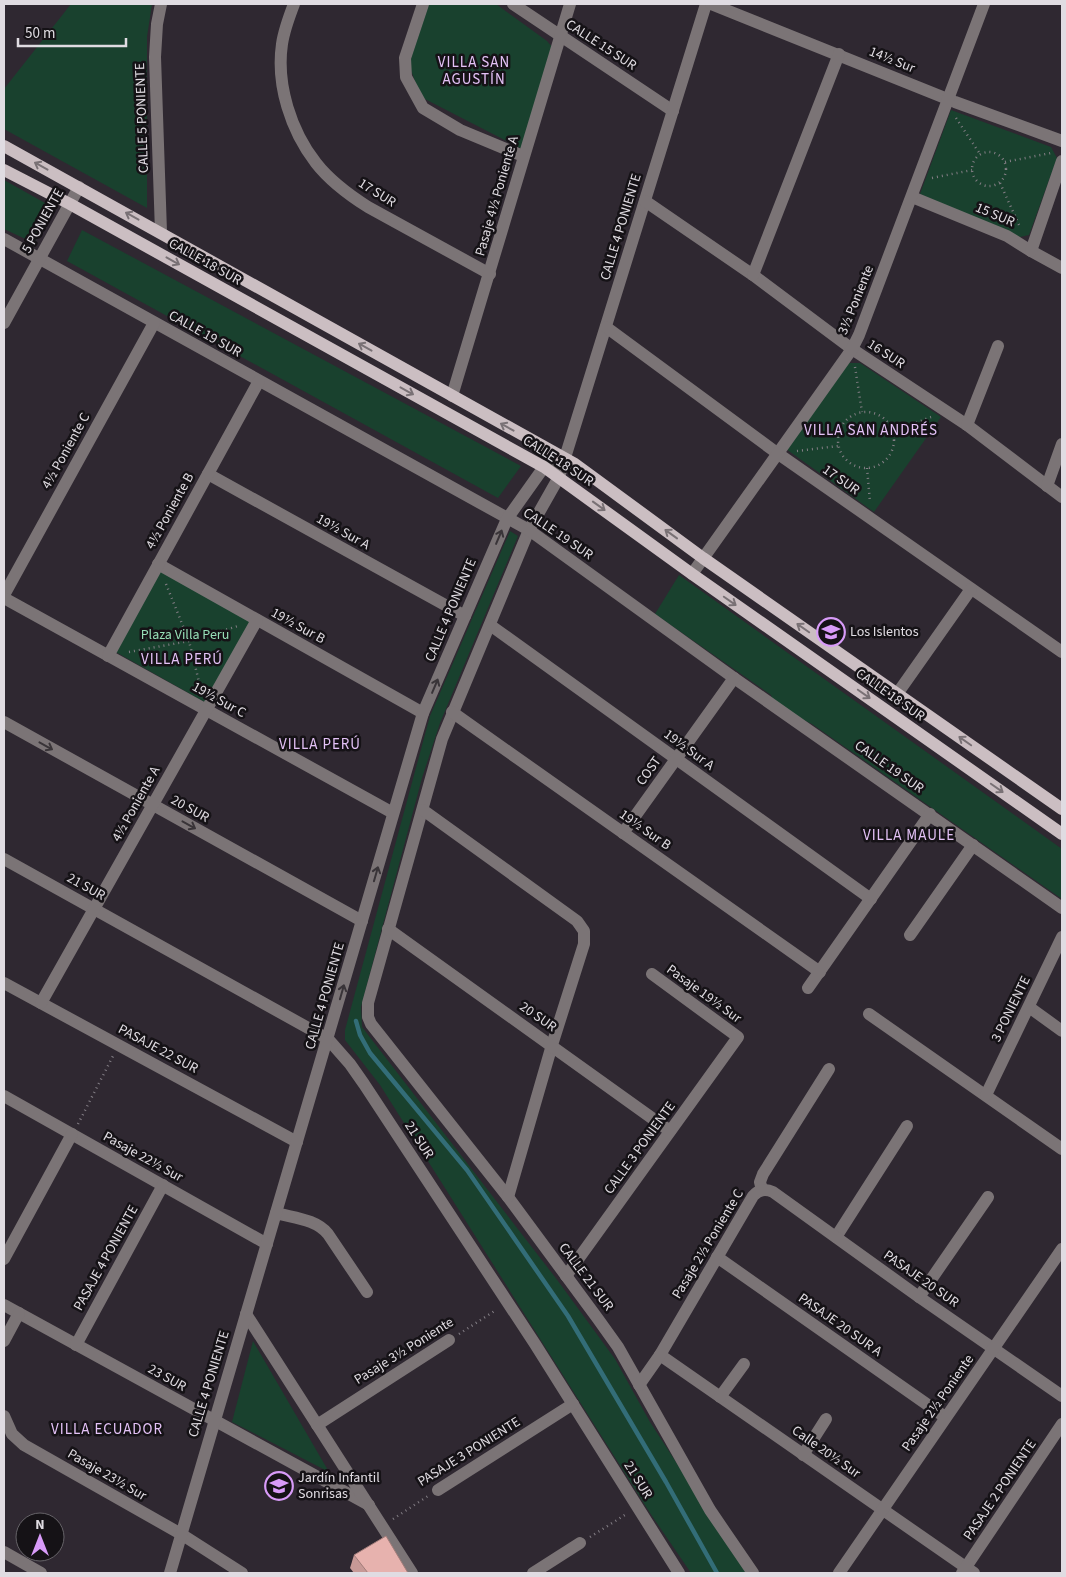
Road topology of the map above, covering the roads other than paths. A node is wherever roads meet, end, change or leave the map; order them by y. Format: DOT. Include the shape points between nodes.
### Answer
graph roads {
  1 [pos="161,4"];
  2 [pos="294,4"];
  3 [pos="422,4"];
  4 [pos="513,4"];
  5 [pos="570,4"];
  6 [pos="706,4"];
  7 [pos="711,4"];
  8 [pos="984,4"];
  9 [pos="560,36"];
  10 [pos="839,54"];
  11 [pos="952,100"];
  12 [pos="673,111"];
  13 [pos="4,146"];
  14 [pos="1060,151"];
  15 [pos="524,156"];
  16 [pos="4,170"];
  17 [pos="79,187"];
  18 [pos="912,197"];
  19 [pos="645,201"];
  20 [pos="70,204"];
  21 [pos="160,232"];
  22 [pos="4,239"];
  23 [pos="1031,251"];
  24 [pos="39,259"];
  25 [pos="1062,268"];
  26 [pos="490,274"];
  27 [pos="753,275"];
  28 [pos="4,323"];
  29 [pos="154,323"];
  30 [pos="606,327"];
  31 [pos="998,346"];
  32 [pos="852,349"];
  33 [pos="259,381"];
  34 [pos="452,396"];
  35 [pos="967,426"];
  36 [pos="1062,444"];
  37 [pos="777,454"];
  38 [pos="565,459"];
  39 [pos="544,467"];
  40 [pos="208,474"];
  41 [pos="560,477"];
  42 [pos="1047,486"];
  43 [pos="1062,497"];
  44 [pos="507,518"];
  45 [pos="529,530"];
  46 [pos="703,558"];
  47 [pos="158,564"];
  48 [pos="692,574"];
  49 [pos="971,589"];
  50 [pos="4,596"];
  51 [pos="465,616"];
  52 [pos="257,620"];
  53 [pos="490,625"];
  54 [pos="1062,652"];
  55 [pos="108,656"];
  56 [pos="734,678"];
  57 [pos="897,694"];
  58 [pos="206,710"];
  59 [pos="452,712"];
  60 [pos="423,713"];
  61 [pos="4,722"];
  62 [pos="676,759"];
  63 [pos="153,805"];
  64 [pos="423,810"];
  65 [pos="1062,810"];
  66 [pos="393,813"];
  67 [pos="930,814"];
  68 [pos="623,833"];
  69 [pos="1062,834"];
  70 [pos="973,845"];
  71 [pos="4,859"];
  72 [pos="871,899"];
  73 [pos="1062,908"];
  74 [pos="94,909"];
  75 [pos="362,921"];
  76 [pos="388,928"];
  77 [pos="910,935"];
  78 [pos="1062,936"];
  79 [pos="820,972"];
  80 [pos="652,974"];
  81 [pos="4,983"];
  82 [pos="808,988"];
  83 [pos="42,1004"];
  84 [pos="1029,1007"];
  85 [pos="869,1014"];
  86 [pos="368,1017"];
  87 [pos="1062,1031"];
  88 [pos="738,1038"];
  89 [pos="328,1039"];
  90 [pos="552,1045"];
  91 [pos="829,1068"];
  92 [pos="986,1095"];
  93 [pos="4,1096"];
  94 [pos="907,1126"];
  95 [pos="670,1131"];
  96 [pos="72,1134"];
  97 [pos="297,1142"];
  98 [pos="1062,1149"];
  99 [pos="163,1185"];
  100 [pos="762,1190"];
  101 [pos="508,1197"];
  102 [pos="988,1197"];
  103 [pos="276,1213"];
  104 [pos="836,1237"];
  105 [pos="267,1244"];
  106 [pos="1062,1250"];
  107 [pos="717,1257"];
  108 [pos="4,1259"];
  109 [pos="566,1276"];
  110 [pos="367,1292"];
  111 [pos="919,1297"];
  112 [pos="4,1305"];
  113 [pos="19,1313"];
  114 [pos="246,1314"];
  115 [pos="449,1340"];
  116 [pos="4,1341"];
  117 [pos="76,1344"];
  118 [pos="994,1349"];
  119 [pos="660,1355"];
  120 [pos="744,1364"];
  121 [pos="639,1385"];
  122 [pos="1062,1396"];
  123 [pos="720,1397"];
  124 [pos="573,1404"];
  125 [pos="4,1416"];
  126 [pos="945,1417"];
  127 [pos="826,1419"];
  128 [pos="213,1421"];
  129 [pos="1062,1424"];
  130 [pos="317,1425"];
  131 [pos="803,1455"];
  132 [pos="438,1490"];
  133 [pos="368,1505"];
  134 [pos="882,1510"];
  135 [pos="181,1534"];
  136 [pos="580,1543"];
  137 [pos="4,1552"];
  138 [pos="968,1571"];
  139 [pos="41,1573"];
  140 [pos="170,1573"];
  141 [pos="242,1573"];
  142 [pos="412,1573"];
  143 [pos="533,1573"];
  144 [pos="679,1573"];
  145 [pos="753,1573"];
  146 [pos="839,1573"];
  1 -- 21 [label="street, CALLE 5 PONIENTE" via="155,57"];
  2 -- 26 [label="street, 17 SUR" via="282,45 281,74 295,128 308,152 339,186 368,207"];
  3 -- 15 [label="street" via="405,58 406,77 423,108 460,130"];
  4 -- 9 [label="street, CALLE 15 SUR"];
  5 -- 9 [label="street, Pasaje 4½ Poniente A"];
  6 -- 12 [label="street, CALLE 4 PONIENTE"];
  7 -- 10 [label="street, 14½ Sur"];
  8 -- 11 [label="street, 3½ Poniente"];
  9 -- 12 [label="street, CALLE 15 SUR"];
  9 -- 15 [label="street, Pasaje 4½ Poniente A"];
  10 -- 11 [label="street, 14½ Sur"];
  10 -- 27 [label="street"];
  11 -- 14 [label="street, 14½ Sur"];
  11 -- 18 [label="street, 3½ Poniente"];
  12 -- 19 [label="street, CALLE 4 PONIENTE"];
  17 -- 13 [label="main road, CALLE 18 SUR, one-way"];
  14 -- 23 [label="street"];
  15 -- 26 [label="street, Pasaje 4½ Poniente A"];
  16 -- 20 [label="main road, CALLE 18 SUR"];
  17 -- 20 [label="street, 5 PONIENTE"];
  21 -- 17 [label="main road, CALLE 18 SUR, one-way"];
  18 -- 23 [label="street, 15 SUR" via="1007,236"];
  18 -- 32 [label="street, 3½ Poniente"];
  19 -- 27 [label="street, 16 SUR"];
  19 -- 30 [label="street, CALLE 4 PONIENTE"];
  20 -- 24 [label="street, 5 PONIENTE"];
  20 -- 39 [label="main road, CALLE 18 SUR, one-way"];
  34 -- 21 [label="main road, CALLE 18 SUR, one-way"];
  22 -- 24 [label="street, CALLE 19 SUR"];
  23 -- 25 [label="street, 15 SUR"];
  24 -- 28 [label="street, 5 PONIENTE"];
  24 -- 29 [label="street, CALLE 19 SUR"];
  26 -- 34 [label="street, Pasaje 4½ Poniente A"];
  27 -- 32 [label="street, 16 SUR"];
  29 -- 33 [label="street, CALLE 19 SUR"];
  29 -- 50 [label="street, 4½ Poniente C"];
  30 -- 37 [label="street, 17 SUR"];
  30 -- 38 [label="street, CALLE 4 PONIENTE"];
  31 -- 35 [label="street"];
  32 -- 35 [label="street, 16 SUR"];
  32 -- 37 [label="street, 3½ Poniente"];
  33 -- 40 [label="street, 4½ Poniente B"];
  33 -- 44 [label="street, CALLE 19 SUR"];
  38 -- 34 [label="main road, CALLE 18 SUR, one-way"];
  35 -- 42 [label="street, 16 SUR"];
  36 -- 42 [label="street"];
  37 -- 46 [label="street, 3½ Poniente"];
  37 -- 49 [label="street, 17 SUR"];
  38 -- 39 [label="street"];
  38 -- 41 [label="street, CALLE 4 PONIENTE"];
  46 -- 38 [label="main road, CALLE 18 SUR, one-way"];
  39 -- 41 [label="main road, CALLE 18 SUR"];
  39 -- 44 [label="street, CALLE 4 PONIENTE"];
  40 -- 47 [label="street, 4½ Poniente B"];
  40 -- 51 [label="street, 19½ Sur A"];
  41 -- 45 [label="street, CALLE 4 PONIENTE"];
  41 -- 48 [label="main road, CALLE 18 SUR, one-way"];
  42 -- 43 [label="street, 16 SUR"];
  44 -- 45 [label="street, CALLE 19 SUR"];
  51 -- 44 [label="street, CALLE 4 PONIENTE, one-way"];
  45 -- 53 [label="street, CALLE 4 PONIENTE"];
  45 -- 56 [label="street, CALLE 19 SUR"];
  46 -- 48 [label="street, 3½ Poniente"];
  57 -- 46 [label="main road, CALLE 18 SUR, one-way"];
  47 -- 52 [label="street, 19½ Sur B"];
  47 -- 55 [label="street, 4½ Poniente B"];
  48 -- 69 [label="main road, CALLE 18 SUR, one-way"];
  49 -- 54 [label="street, 17 SUR"];
  49 -- 57 [label="street"];
  50 -- 55 [label="street, 19½ Sur C"];
  60 -- 51 [label="street, CALLE 4 PONIENTE, one-way"];
  52 -- 58 [label="street, 4½ Poniente A"];
  52 -- 60 [label="street, 19½ Sur B"];
  53 -- 59 [label="street, CALLE 4 PONIENTE"];
  53 -- 62 [label="street, 19½ Sur A"];
  55 -- 58 [label="street, 19½ Sur C"];
  56 -- 62 [label="street, COST"];
  56 -- 67 [label="street, CALLE 19 SUR"];
  65 -- 57 [label="main road, CALLE 18 SUR, one-way"];
  58 -- 63 [label="street, 4½ Poniente A"];
  58 -- 66 [label="street, 19½ Sur C"];
  59 -- 64 [label="street, CALLE 4 PONIENTE" via="437,753"];
  59 -- 68 [label="street, 19½ Sur B"];
  60 -- 66 [label="street, CALLE 4 PONIENTE"];
  61 -- 63 [label="street, 20 SUR, one-way"];
  62 -- 68 [label="street, COST"];
  62 -- 72 [label="street, 19½ Sur A"];
  63 -- 74 [label="street, 4½ Poniente A"];
  63 -- 75 [label="street, 20 SUR, one-way"];
  64 -- 76 [label="street, CALLE 4 PONIENTE"];
  64 -- 90 [label="street" via="582,927 585,940"];
  75 -- 66 [label="street, CALLE 4 PONIENTE, one-way"];
  67 -- 70 [label="street, CALLE 19 SUR"];
  67 -- 72 [label="street"];
  68 -- 79 [label="street, 19½ Sur B"];
  70 -- 73 [label="street, CALLE 19 SUR"];
  70 -- 77 [label="street"];
  71 -- 74 [label="street, 21 SUR"];
  72 -- 79 [label="street"];
  74 -- 83 [label="street, 4½ Poniente A"];
  74 -- 89 [label="street, 21 SUR"];
  89 -- 75 [label="street, CALLE 4 PONIENTE, one-way"];
  76 -- 86 [label="street, CALLE 4 PONIENTE" via="368,1003"];
  76 -- 90 [label="street, 20 SUR"];
  78 -- 84 [label="street, 3 PONIENTE"];
  79 -- 82 [label="street"];
  80 -- 88 [label="street, Pasaje 19½ Sur"];
  81 -- 83 [label="street, PASAJE 22 SUR"];
  83 -- 97 [label="street, PASAJE 22 SUR"];
  84 -- 87 [label="street"];
  84 -- 92 [label="street, 3 PONIENTE"];
  85 -- 92 [label="street"];
  86 -- 101 [label="street, CALLE 21 SUR"];
  88 -- 95 [label="street, CALLE 3 PONIENTE"];
  89 -- 97 [label="street, CALLE 4 PONIENTE"];
  89 -- 124 [label="street, 21 SUR" via="364,1084"];
  90 -- 95 [label="street, 20 SUR"];
  90 -- 101 [label="street"];
  91 -- 100 [label="street, Pasaje 2½ Poniente C" via="763,1174"];
  92 -- 98 [label="street"];
  93 -- 96 [label="street, Pasaje 22½ Sur"];
  94 -- 104 [label="street"];
  95 -- 109 [label="street, CALLE 3 PONIENTE"];
  96 -- 99 [label="street, Pasaje 22½ Sur"];
  96 -- 108 [label="street"];
  97 -- 103 [label="street, CALLE 4 PONIENTE"];
  99 -- 105 [label="street, Pasaje 22½ Sur"];
  99 -- 117 [label="street, PASAJE 4 PONIENTE"];
  100 -- 104 [label="street, PASAJE 20 SUR" via="773,1192"];
  100 -- 107 [label="street, Pasaje 2½ Poniente C" via="753,1196"];
  101 -- 109 [label="street, CALLE 21 SUR"];
  102 -- 111 [label="street"];
  103 -- 105 [label="street, CALLE 4 PONIENTE"];
  103 -- 110 [label="street" via="321,1227"];
  104 -- 111 [label="street, PASAJE 20 SUR"];
  105 -- 114 [label="street, CALLE 4 PONIENTE"];
  106 -- 118 [label="street, Pasaje 2½ Poniente"];
  107 -- 119 [label="street, Pasaje 2½ Poniente C"];
  107 -- 126 [label="street, PASAJE 20 SUR A"];
  109 -- 121 [label="street, CALLE 21 SUR" via="618,1347"];
  111 -- 118 [label="street, PASAJE 20 SUR"];
  112 -- 113 [label="street, 23 SUR"];
  113 -- 116 [label="street"];
  113 -- 117 [label="street, 23 SUR"];
  114 -- 128 [label="street, CALLE 4 PONIENTE"];
  114 -- 130 [label="street, 23 SUR"];
  115 -- 130 [label="street, Pasaje 3½ Poniente"];
  117 -- 128 [label="street, 23 SUR"];
  118 -- 122 [label="street, PASAJE 20 SUR"];
  118 -- 126 [label="street, Pasaje 2½ Poniente"];
  119 -- 121 [label="street, Pasaje 2½ Poniente C"];
  119 -- 123 [label="street, Calle 20½ Sur"];
  120 -- 123 [label="street"];
  121 -- 145 [label="street, CALLE 21 SUR" via="710,1510"];
  123 -- 131 [label="street, Calle 20½ Sur"];
  124 -- 132 [label="street, PASAJE 3 PONIENTE"];
  124 -- 144 [label="street, 21 SUR"];
  125 -- 135 [label="street, Pasaje 23½ Sur" via="12,1434 24,1445"];
  126 -- 134 [label="street, Pasaje 2½ Poniente"];
  127 -- 131 [label="street"];
  128 -- 133 [label="street, 23 SUR"];
  128 -- 135 [label="street, CALLE 4 PONIENTE"];
  129 -- 138 [label="street, PASAJE 2 PONIENTE"];
  130 -- 133 [label="street, 23 SUR"];
  131 -- 134 [label="street, Calle 20½ Sur"];
  133 -- 142 [label="street, 23 SUR"];
  134 -- 138 [label="street, Calle 20½ Sur"];
  134 -- 146 [label="street, Pasaje 2½ Poniente"];
  135 -- 140 [label="street, CALLE 4 PONIENTE"];
  135 -- 141 [label="street, Pasaje 23½ Sur"];
  136 -- 143 [label="street"];
  137 -- 139 [label="street"];
}
